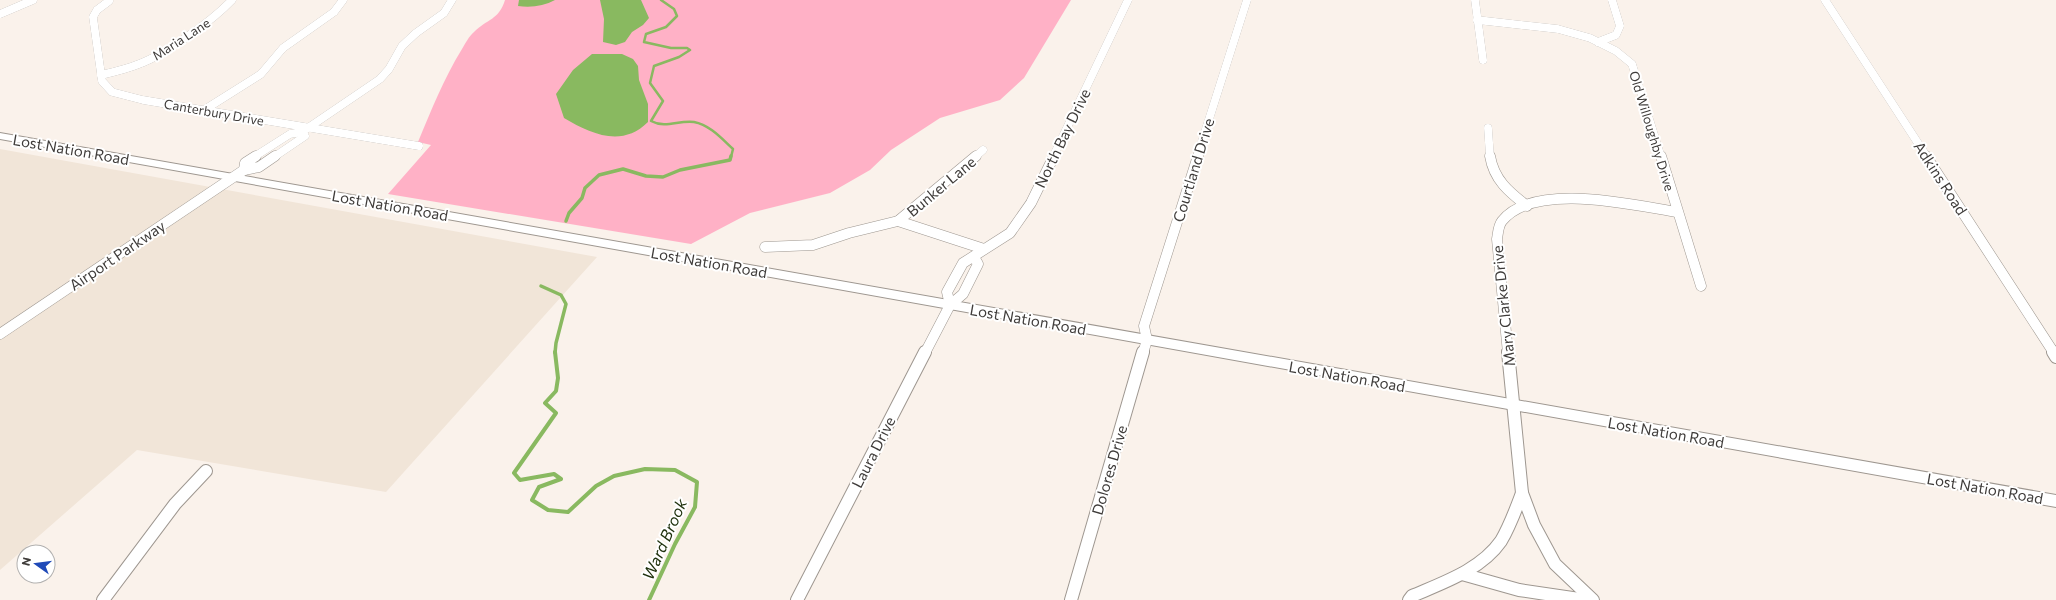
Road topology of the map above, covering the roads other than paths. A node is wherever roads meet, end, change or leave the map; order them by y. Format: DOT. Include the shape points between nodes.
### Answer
graph roads {
  1 [pos="33,0"];
  2 [pos="107,0"];
  3 [pos="119,0"];
  4 [pos="232,0"];
  5 [pos="343,0"];
  6 [pos="452,0"];
  7 [pos="1128,0"];
  8 [pos="1247,0"];
  9 [pos="1475,0"];
  10 [pos="1612,0"];
  11 [pos="1825,0"];
  12 [pos="0,14"];
  13 [pos="1477,20"];
  14 [pos="1598,42"];
  15 [pos="1483,60"];
  16 [pos="101,75"];
  17 [pos="204,110"];
  18 [pos="1488,128"];
  19 [pos="306,130"];
  20 [pos="0,136"];
  21 [pos="419,146"];
  22 [pos="983,150"];
  23 [pos="239,174"];
  24 [pos="1527,206"];
  25 [pos="1677,212"];
  26 [pos="898,221"];
  27 [pos="765,247"];
  28 [pos="984,249"];
  29 [pos="974,257"];
  30 [pos="1701,286"];
  31 [pos="950,305"];
  32 [pos="0,334"];
  33 [pos="1147,340"];
  34 [pos="2056,357"];
  35 [pos="1513,406"];
  36 [pos="206,471"];
  37 [pos="1522,493"];
  38 [pos="2056,501"];
  39 [pos="1462,574"];
  40 [pos="103,600"];
  41 [pos="797,600"];
  42 [pos="1071,600"];
  43 [pos="1409,600"];
  44 [pos="1586,600"];
  45 [pos="1592,600"];
  1 -- 12 [label="street"];
  2 -- 3 [label="street"];
  2 -- 16 [label="street, Canterbury Drive" via="96,10 93,17"];
  4 -- 16 [label="street, Maria Lane" via="219,14 154,58"];
  5 -- 17 [label="street" via="334,12 283,48 261,74"];
  6 -- 19 [label="street" via="444,13 402,46 380,79"];
  7 -- 28 [label="street, North Bay Drive" via="1031,203 1010,233"];
  8 -- 33 [label="street, Courtland Drive" via="1144,326"];
  9 -- 13 [label="street"];
  10 -- 14 [label="street" via="1620,26 1616,35"];
  11 -- 34 [label="street, Adkins Road"];
  13 -- 14 [label="street, Old Willoughby Drive" via="1559,29"];
  13 -- 15 [label="street"];
  14 -- 25 [label="street, Old Willoughby Drive" via="1618,52 1632,64"];
  16 -- 17 [label="street, Canterbury Drive" via="106,87 118,94"];
  17 -- 19 [label="street, Canterbury Drive"];
  18 -- 24 [label="street" via="1494,177 1505,190"];
  19 -- 21 [label="street, Canterbury Drive"];
  19 -- 23 [label="street, Airport Parkway" via="283,138 245,163"];
  20 -- 23 [label="street, Lost Nation Road"];
  22 -- 26 [label="street, Bunker Lane"];
  23 -- 31 [label="street, Lost Nation Road"];
  23 -- 32 [label="street, Airport Parkway"];
  24 -- 25 [label="street, Mary Clarke Drive" via="1552,198 1579,198"];
  24 -- 35 [label="street, Mary Clarke Drive" via="1502,222 1496,239"];
  25 -- 30 [label="street, Old Willoughby Drive"];
  26 -- 27 [label="street, Bunker Lane" via="812,245"];
  26 -- 28 [label="street, Bunker Lane"];
  28 -- 29 [label="street, North Bay Drive"];
  29 -- 31 [label="street" via="978,264 972,277 963,294"];
  29 -- 31 [label="street, North Bay Drive" via="963,263 949,288 947,292"];
  31 -- 33 [label="street, Lost Nation Road"];
  31 -- 41 [label="street, Laura Drive"];
  33 -- 35 [label="street, Lost Nation Road"];
  33 -- 42 [label="street, Dolores Drive"];
  35 -- 37 [label="street, Mary Clarke Drive"];
  35 -- 38 [label="street, Lost Nation Road"];
  36 -- 40 [label="street" via="171,510"];
  37 -- 39 [label="street" via="1511,520 1495,548"];
  37 -- 45 [label="street" via="1534,525 1555,564"];
  39 -- 43 [label="street" via="1412,596"];
  39 -- 44 [label="street" via="1519,590"];
}
